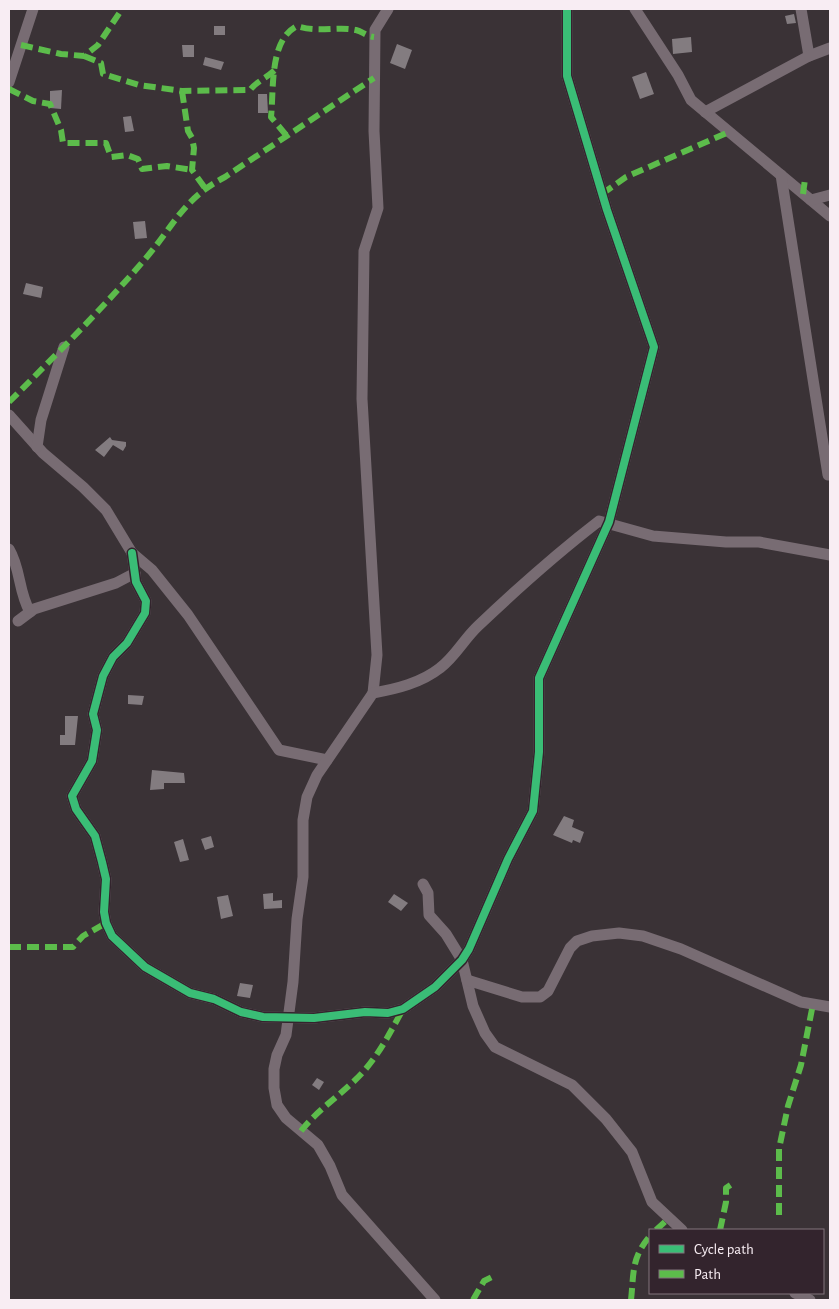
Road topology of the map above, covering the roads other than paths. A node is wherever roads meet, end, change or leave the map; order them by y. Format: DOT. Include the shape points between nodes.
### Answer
graph roads {
  1 [pos="33,9"];
  2 [pos="388,9"];
  3 [pos="567,9"];
  4 [pos="635,9"];
  5 [pos="801,9"];
  6 [pos="830,48"];
  7 [pos="809,56"];
  8 [pos="9,82"];
  9 [pos="705,112"];
  10 [pos="781,175"];
  11 [pos="830,195"];
  12 [pos="811,200"];
  13 [pos="830,216"];
  14 [pos="64,347"];
  15 [pos="9,415"];
  16 [pos="37,447"];
  17 [pos="828,475"];
  18 [pos="609,522"];
  19 [pos="9,549"];
  20 [pos="132,553"];
  21 [pos="830,555"];
  22 [pos="135,573"];
  23 [pos="30,612"];
  24 [pos="18,621"];
  25 [pos="373,694"];
  26 [pos="328,760"];
  27 [pos="423,884"];
  28 [pos="462,960"];
  29 [pos="467,980"];
  30 [pos="830,1007"];
  31 [pos="289,1016"];
  32 [pos="681,1229"];
  33 [pos="797,1294"];
  34 [pos="435,1300"];
  35 [pos="810,1300"];
  1 -- 8 [label="street"];
  2 -- 25 [label="street" via="375,30 374,132 378,208 364,251 362,399 377,655"];
  3 -- 18 [label="street" via="567,76 654,347"];
  4 -- 9 [label="street" via="678,75 690,100"];
  5 -- 7 [label="street"];
  6 -- 7 [label="street"];
  7 -- 9 [label="street"];
  9 -- 10 [label="street"];
  10 -- 12 [label="street"];
  10 -- 17 [label="street"];
  11 -- 12 [label="street"];
  12 -- 13 [label="street"];
  14 -- 16 [label="street" via="40,420"];
  15 -- 16 [label="street"];
  16 -- 20 [label="street" via="106,510"];
  18 -- 21 [label="street" via="652,536 759,542"];
  18 -- 25 [label="street" via="599,522 574,540 509,597 439,669 398,688"];
  18 -- 28 [label="street" via="539,678 539,752 533,811"];
  19 -- 23 [label="street" via="20,580 22,598"];
  20 -- 22 [label="street"];
  20 -- 26 [label="street" via="152,570 188,615 279,750"];
  22 -- 23 [label="street" via="116,583"];
  22 -- 31 [label="street" via="146,601 145,613 103,676 93,714 97,730 92,761 72,796 76,809 95,836 102,862 106,879 106,923 112,936 145,967 190,993 214,999 241,1012 263,1017"];
  23 -- 24 [label="street"];
  25 -- 26 [label="street"];
  26 -- 31 [label="street" via="310,790 305,812 303,877"];
  27 -- 28 [label="street" via="428,893 429,916 446,934"];
  28 -- 29 [label="street"];
  28 -- 31 [label="street" via="435,987 403,1009 314,1018"];
  29 -- 30 [label="street" via="522,997 540,997 548,991 570,948 577,941 619,932 643,936 681,950 801,1002"];
  29 -- 32 [label="street" via="484,1034 495,1047 572,1085 606,1119 632,1152 652,1202"];
  31 -- 34 [label="street" via="274,1069 277,1105 286,1118 318,1145 342,1195"];
  33 -- 35 [label="street"];
}
